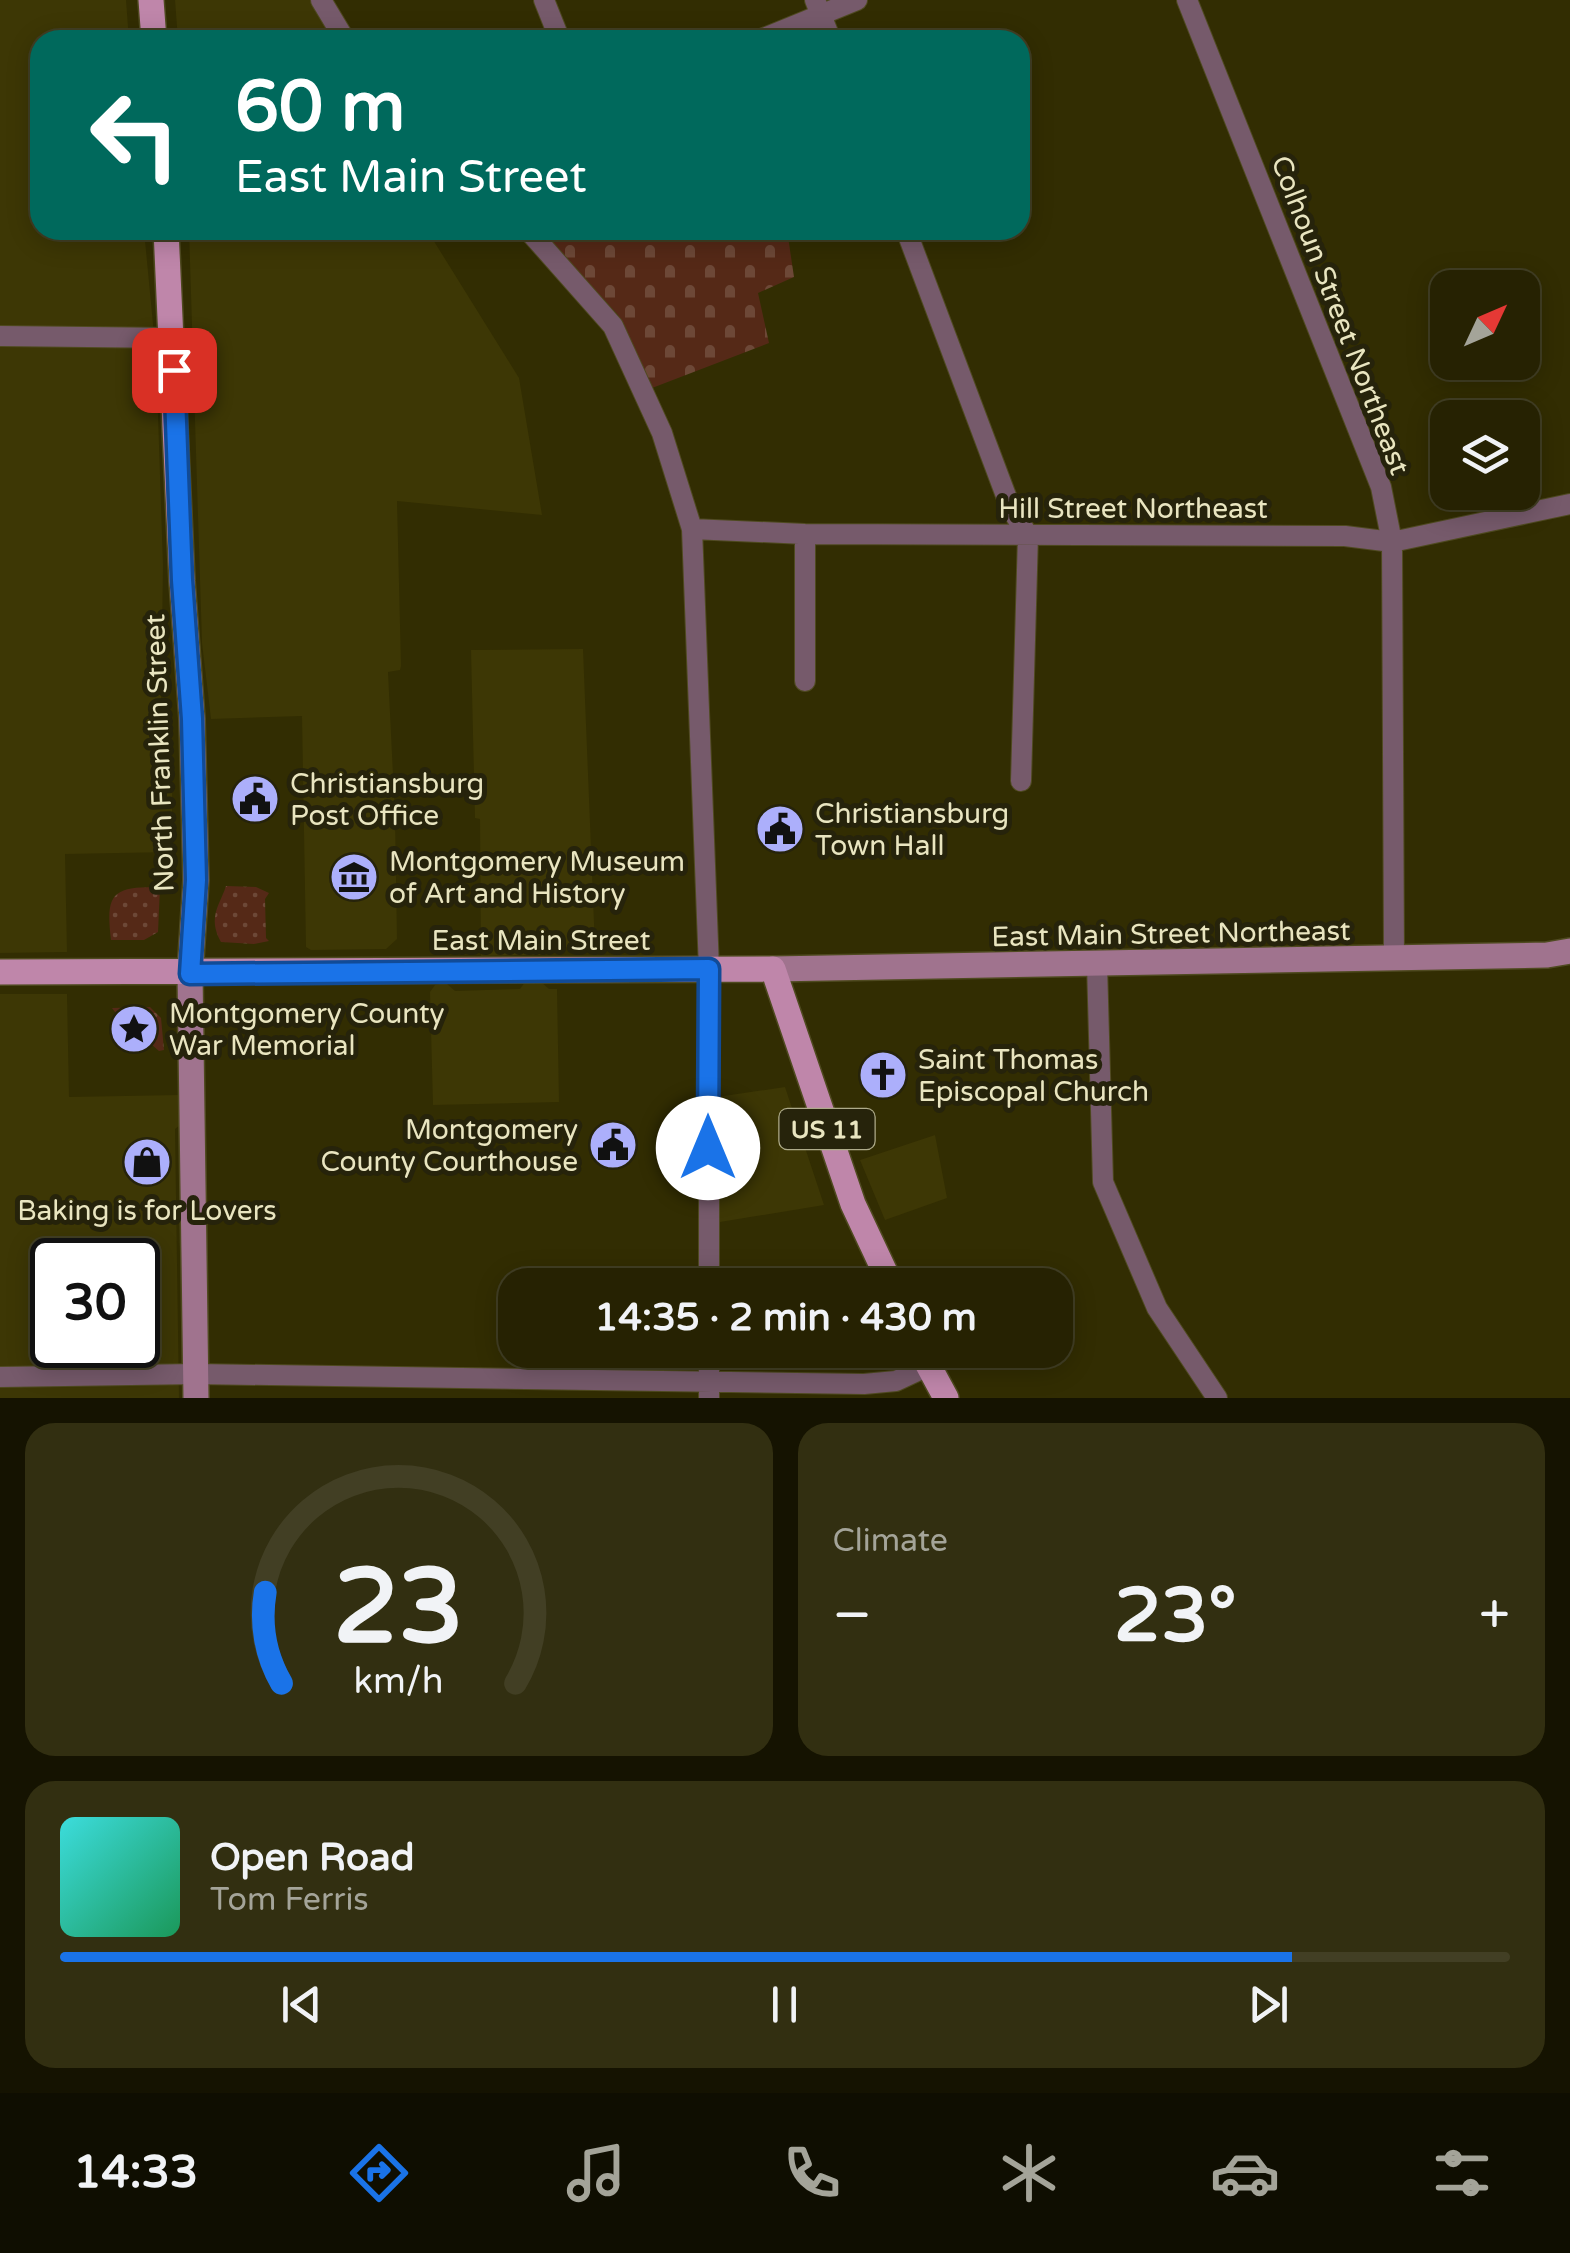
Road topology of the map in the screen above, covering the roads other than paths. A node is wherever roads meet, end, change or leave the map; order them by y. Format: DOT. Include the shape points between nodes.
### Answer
graph roads {
  1 [pos="151,0"];
  2 [pos="321,0"];
  3 [pos="544,0"];
  4 [pos="857,0"];
  5 [pos="1187,0"];
  6 [pos="819,8"];
  7 [pos="153,30"];
  8 [pos="339,30"];
  9 [pos="556,30"];
  10 [pos="778,30"];
  11 [pos="167,240"];
  12 [pos="537,240"];
  13 [pos="910,240"];
  14 [pos="0,336"];
  15 [pos="173,338"];
  16 [pos="1570,504"];
  17 [pos="692,529"];
  18 [pos="805,534"];
  19 [pos="1028,535"];
  20 [pos="1392,542"];
  21 [pos="805,681"];
  22 [pos="1021,781"];
  23 [pos="1570,951"];
  24 [pos="1394,960"];
  25 [pos="1097,964"];
  26 [pos="709,969"];
  27 [pos="773,969"];
  28 [pos="0,972"];
  29 [pos="190,974"];
  30 [pos="708,1268"];
  31 [pos="883,1268"];
  32 [pos="912,1368"];
  33 [pos="930,1368"];
  34 [pos="0,1378"];
  35 [pos="196,1386"];
  36 [pos="709,1389"];
  37 [pos="946,1398"];
  38 [pos="1217,1398"];
  1 -- 7 [label="main road"];
  2 -- 8 [label="street"];
  3 -- 9 [label="street"];
  4 -- 6 [label="street"];
  5 -- 20 [label="street, Colhoun Street Northeast" via="1381,487"];
  6 -- 10 [label="street"];
  11 -- 15 [label="main road, North Franklin Street"];
  12 -- 17 [label="street" via="613,326 662,432"];
  13 -- 19 [label="street" via="1011,508"];
  14 -- 15 [label="street"];
  15 -- 29 [label="main road, North Franklin Street" via="192,719 196,880"];
  16 -- 20 [label="street, Hill Street Northeast"];
  17 -- 18 [label="street, Hill Street Northeast"];
  17 -- 26 [label="street"];
  18 -- 19 [label="street, Hill Street Northeast"];
  18 -- 21 [label="street"];
  19 -- 20 [label="street, Hill Street Northeast" via="1345,536"];
  19 -- 22 [label="street"];
  20 -- 24 [label="street, Colhoun Street Northeast"];
  23 -- 24 [label="street, East Main Street Northeast"];
  24 -- 25 [label="street, East Main Street Northeast"];
  25 -- 27 [label="street, East Main Street Northeast"];
  25 -- 38 [label="street" via="1103,1182 1157,1308"];
  26 -- 27 [label="main road, East Main Street"];
  26 -- 29 [label="main road, East Main Street"];
  26 -- 30 [label="street"];
  27 -- 31 [label="main road, US 11" via="853,1204"];
  28 -- 29 [label="main road, East Main Street"];
  29 -- 35 [label="street"];
  32 -- 36 [label="street" via="896,1382"];
  33 -- 37 [label="main road"];
  34 -- 35 [label="street"];
  35 -- 36 [label="street"];
}
